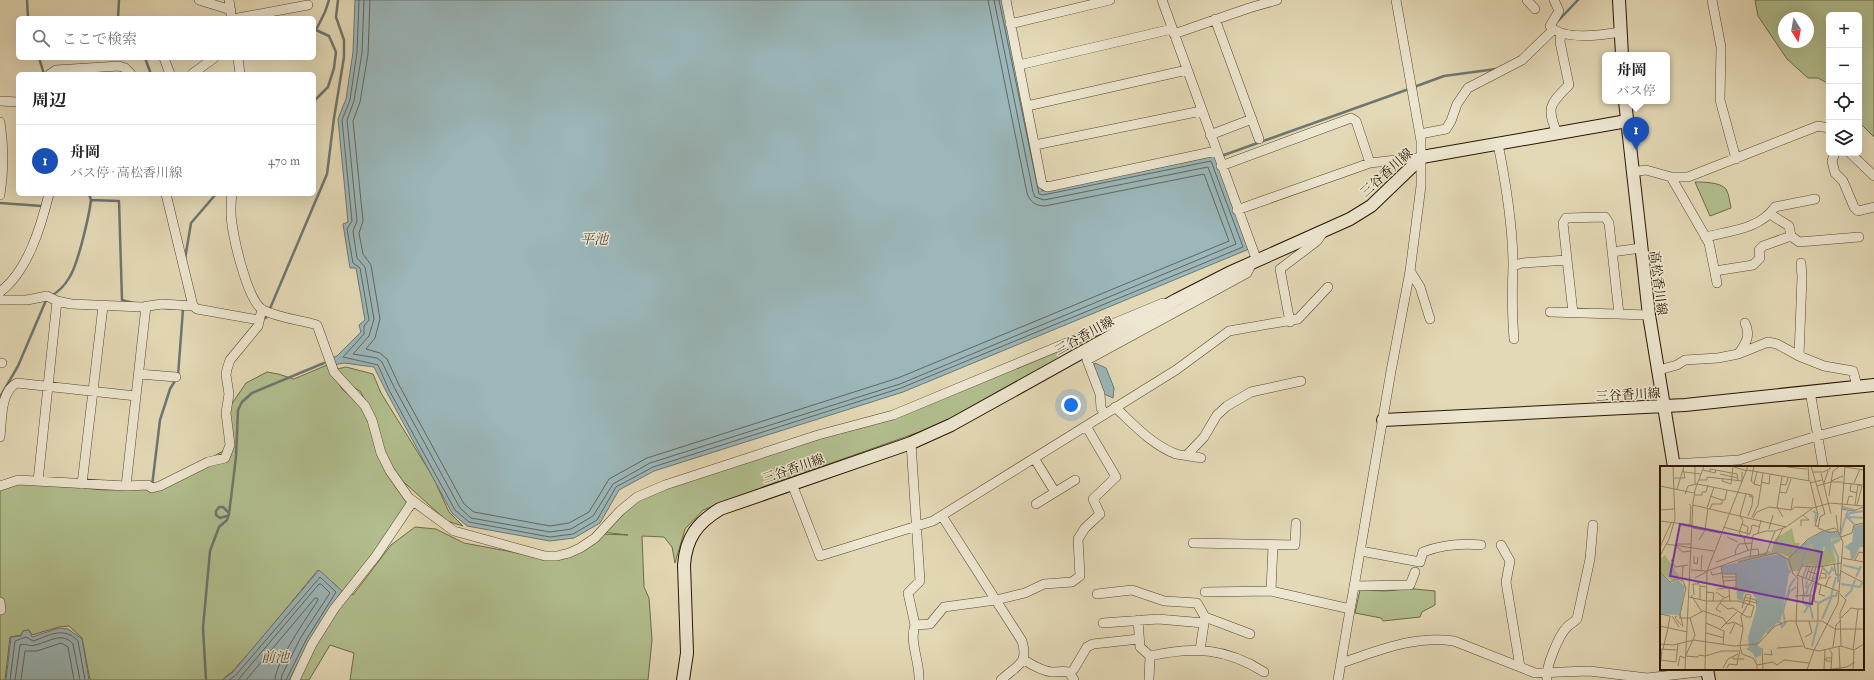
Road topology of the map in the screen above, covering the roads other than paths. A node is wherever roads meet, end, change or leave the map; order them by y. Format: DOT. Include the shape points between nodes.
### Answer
graph roads {
  1 [pos="198,0"];
  2 [pos="229,0"];
  3 [pos="1006,0"];
  4 [pos="1110,0"];
  5 [pos="1162,0"];
  6 [pos="1277,0"];
  7 [pos="1396,0"];
  8 [pos="1527,0"];
  9 [pos="1554,0"];
  10 [pos="1619,0"];
  11 [pos="1712,0"];
  12 [pos="1248,4"];
  13 [pos="308,5"];
  14 [pos="1071,5"];
  15 [pos="1535,9"];
  16 [pos="231,14"];
  17 [pos="249,16"];
  18 [pos="1215,19"];
  19 [pos="1010,24"];
  20 [pos="1554,29"];
  21 [pos="1173,31"];
  22 [pos="1621,32"];
  23 [pos="1622,52"];
  24 [pos="211,60"];
  25 [pos="238,60"];
  26 [pos="1018,65"];
  27 [pos="1187,70"];
  28 [pos="53,72"];
  29 [pos="129,72"];
  30 [pos="195,72"];
  31 [pos="240,72"];
  32 [pos="0,101"];
  33 [pos="16,102"];
  34 [pos="1625,104"];
  35 [pos="1027,106"];
  36 [pos="1201,110"];
  37 [pos="1252,120"];
  38 [pos="1627,121"];
  39 [pos="0,122"];
  40 [pos="1826,127"];
  41 [pos="1557,133"];
  42 [pos="1420,134"];
  43 [pos="1210,135"];
  44 [pos="1259,139"];
  45 [pos="1498,144"];
  46 [pos="1035,145"];
  47 [pos="1216,151"];
  48 [pos="1834,156"];
  49 [pos="1853,156"];
  50 [pos="1422,157"];
  51 [pos="1736,159"];
  52 [pos="1370,163"];
  53 [pos="1221,166"];
  54 [pos="1632,172"];
  55 [pos="1874,176"];
  56 [pos="1671,177"];
  57 [pos="0,195"];
  58 [pos="48,196"];
  59 [pos="166,196"];
  60 [pos="232,196"];
  61 [pos="1815,198"];
  62 [pos="1874,207"];
  63 [pos="1237,210"];
  64 [pos="1770,214"];
  65 [pos="1324,231"];
  66 [pos="1791,236"];
  67 [pos="1705,237"];
  68 [pos="1859,237"];
  69 [pos="1641,248"];
  70 [pos="1612,252"];
  71 [pos="1567,260"];
  72 [pos="1254,262"];
  73 [pos="1801,263"];
  74 [pos="1513,266"];
  75 [pos="1410,271"];
  76 [pos="1715,271"];
  77 [pos="1718,283"];
  78 [pos="1328,287"];
  79 [pos="0,292"];
  80 [pos="0,300"];
  81 [pos="1176,300"];
  82 [pos="57,301"];
  83 [pos="103,306"];
  84 [pos="146,306"];
  85 [pos="192,306"];
  86 [pos="262,309"];
  87 [pos="1550,312"];
  88 [pos="1573,313"];
  89 [pos="1619,314"];
  90 [pos="1649,315"];
  91 [pos="1430,319"];
  92 [pos="259,320"];
  93 [pos="1290,322"];
  94 [pos="1745,323"];
  95 [pos="1514,340"];
  96 [pos="1738,354"];
  97 [pos="1799,356"];
  98 [pos="1659,370"];
  99 [pos="139,374"];
  100 [pos="176,377"];
  101 [pos="1301,381"];
  102 [pos="1874,385"];
  103 [pos="1857,386"];
  104 [pos="48,387"];
  105 [pos="93,391"];
  106 [pos="1810,391"];
  107 [pos="136,396"];
  108 [pos="1664,406"];
  109 [pos="1115,407"];
  110 [pos="1104,414"];
  111 [pos="1383,420"];
  112 [pos="1874,421"];
  113 [pos="1086,426"];
  114 [pos="1817,436"];
  115 [pos="0,437"];
  116 [pos="910,443"];
  117 [pos="1187,455"];
  118 [pos="1034,458"];
  119 [pos="1201,458"];
  120 [pos="1673,465"];
  121 [pos="1823,466"];
  122 [pos="1075,480"];
  123 [pos="38,481"];
  124 [pos="82,484"];
  125 [pos="792,484"];
  126 [pos="0,486"];
  127 [pos="126,486"];
  128 [pos="1055,492"];
  129 [pos="413,501"];
  130 [pos="1036,504"];
  131 [pos="942,516"];
  132 [pos="1296,523"];
  133 [pos="1593,525"];
  134 [pos="916,526"];
  135 [pos="1193,542"];
  136 [pos="1480,545"];
  137 [pos="1500,545"];
  138 [pos="1273,546"];
  139 [pos="1360,551"];
  140 [pos="1415,572"];
  141 [pos="1354,586"];
  142 [pos="1271,591"];
  143 [pos="1205,592"];
  144 [pos="1097,594"];
  145 [pos="996,600"];
  146 [pos="1350,609"];
  147 [pos="1138,620"];
  148 [pos="1204,620"];
  149 [pos="1103,623"];
  150 [pos="915,625"];
  151 [pos="1250,634"];
  152 [pos="1092,635"];
  153 [pos="1139,639"];
  154 [pos="1093,644"];
  155 [pos="1200,650"];
  156 [pos="1150,656"];
  157 [pos="1024,660"];
  158 [pos="1341,663"];
  159 [pos="1520,667"];
  160 [pos="1074,669"];
  161 [pos="1264,672"];
  162 [pos="1708,673"];
  163 [pos="1612,676"];
  164 [pos="1547,677"];
  165 [pos="1662,678"];
  166 [pos="295,680"];
  167 [pos="683,680"];
  168 [pos="919,680"];
  169 [pos="1001,680"];
  170 [pos="1074,680"];
  171 [pos="1149,680"];
  172 [pos="1338,680"];
  1 -- 16 [label="street"];
  2 -- 16 [label="street"];
  3 -- 19 [label="street"];
  4 -- 14 [label="street"];
  5 -- 21 [label="street"];
  6 -- 12 [label="street"];
  7 -- 42 [label="street"];
  8 -- 15 [label="street"];
  9 -- 20 [label="street" via="1559,11"];
  10 -- 22 [label="main road"];
  11 -- 51 [label="street" via="1721,47 1720,100"];
  12 -- 18 [label="street"];
  13 -- 17 [label="street"];
  14 -- 19 [label="street"];
  18 -- 21 [label="street"];
  18 -- 37 [label="street"];
  19 -- 26 [label="street"];
  20 -- 22 [label="street" via="1588,36"];
  20 -- 41 [label="street" via="1560,42 1570,85 1556,97 1550,108 1551,119"];
  20 -- 42 [label="street" via="1522,60 1468,88 1457,104 1446,129"];
  21 -- 26 [label="street"];
  21 -- 27 [label="street"];
  22 -- 23 [label="main road"];
  24 -- 30 [label="street"];
  25 -- 31 [label="street"];
  26 -- 35 [label="street"];
  27 -- 35 [label="street"];
  27 -- 36 [label="street"];
  28 -- 29 [label="street" via="119,66"];
  32 -- 33 [label="street"];
  34 -- 38 [label="main road, 高松香川線"];
  35 -- 46 [label="street"];
  36 -- 43 [label="street"];
  36 -- 46 [label="street"];
  37 -- 43 [label="street"];
  37 -- 44 [label="street"];
  38 -- 41 [label="main road, 三谷香川線"];
  38 -- 54 [label="main road, 高松香川線"];
  39 -- 57 [label="street" via="4,154"];
  40 -- 51 [label="street" via="1818,126"];
  41 -- 45 [label="main road, 三谷香川線"];
  42 -- 50 [label="street"];
  43 -- 47 [label="street"];
  45 -- 50 [label="main road, 三谷香川線"];
  45 -- 74 [label="street" via="1508,196"];
  46 -- 47 [label="street" via="1042,184 1047,187"];
  47 -- 53 [label="street"];
  48 -- 62 [label="street" via="1832,161 1835,173 1843,181 1854,208 1858,211"];
  49 -- 55 [label="street"];
  50 -- 52 [label="street"];
  50 -- 65 [label="main road, 三谷香川線" via="1371,206"];
  50 -- 75 [label="street" via="1421,186"];
  51 -- 56 [label="street" via="1688,177"];
  52 -- 53 [label="street" via="1356,121 1351,118"];
  52 -- 63 [label="street"];
  53 -- 63 [label="street"];
  54 -- 56 [label="street" via="1646,170"];
  54 -- 69 [label="main road, 高松香川線"];
  56 -- 67 [label="street"];
  58 -- 79 [label="street" via="32,249 14,278"];
  59 -- 85 [label="street"];
  60 -- 86 [label="street" via="233,230 240,259 251,293"];
  61 -- 64 [label="street" via="1775,207"];
  63 -- 72 [label="street"];
  64 -- 66 [label="street" via="1789,226"];
  64 -- 67 [label="street" via="1750,227"];
  65 -- 72 [label="main road, 三谷香川線"];
  65 -- 93 [label="street" via="1317,241 1280,270"];
  66 -- 68 [label="street" via="1799,242"];
  66 -- 76 [label="street" via="1763,246 1759,250 1760,258 1753,266"];
  67 -- 76 [label="street" via="1709,243"];
  69 -- 70 [label="street"];
  69 -- 90 [label="main road, 高松香川線"];
  70 -- 71 [label="street" via="1606,217 1566,218 1562,223"];
  70 -- 89 [label="street"];
  71 -- 74 [label="street"];
  71 -- 88 [label="street"];
  72 -- 81 [label="main road, 三谷香川線"];
  72 -- 110 [label="street" via="1247,273 1087,360 1100,394"];
  73 -- 97 [label="street"];
  74 -- 95 [label="street" via="1511,282"];
  75 -- 91 [label="street" via="1420,287"];
  75 -- 111 [label="street"];
  76 -- 77 [label="street"];
  78 -- 93 [label="street" via="1298,319"];
  80 -- 82 [label="street" via="27,300 47,296"];
  81 -- 116 [label="main road, 三谷香川線" via="951,425"];
  81 -- 129 [label="street" via="1134,313 893,415 818,435 665,485 637,497 595,538 569,553 545,556 454,531"];
  82 -- 83 [label="street"];
  82 -- 104 [label="street"];
  83 -- 84 [label="street"];
  83 -- 105 [label="street"];
  84 -- 85 [label="street"];
  84 -- 99 [label="street"];
  85 -- 92 [label="street"];
  86 -- 92 [label="street"];
  86 -- 129 [label="street" via="317,325 332,368 365,406 384,459 401,488"];
  87 -- 88 [label="street"];
  88 -- 89 [label="street"];
  89 -- 90 [label="street"];
  90 -- 98 [label="main road, 高松香川線"];
  92 -- 127 [label="street" via="258,326 230,360 227,369 229,394 226,413 230,445 225,458 202,465 160,486"];
  93 -- 109 [label="street" via="1229,331 1176,370"];
  94 -- 96 [label="street" via="1749,330 1748,337"];
  96 -- 97 [label="street" via="1768,342"];
  96 -- 98 [label="street" via="1685,360"];
  97 -- 103 [label="street" via="1824,366 1853,372"];
  98 -- 108 [label="main road, 高松香川線"];
  99 -- 100 [label="street"];
  99 -- 107 [label="street"];
  101 -- 117 [label="street" via="1251,392 1227,406 1217,415 1204,437"];
  102 -- 103 [label="main road, 三谷香川線"];
  103 -- 106 [label="main road, 三谷香川線"];
  104 -- 105 [label="street"];
  104 -- 115 [label="street" via="17,383 12,385 4,400"];
  104 -- 123 [label="street"];
  105 -- 107 [label="street"];
  105 -- 124 [label="street"];
  106 -- 108 [label="main road, 三谷香川線"];
  106 -- 114 [label="street"];
  107 -- 127 [label="street"];
  108 -- 111 [label="main road, 三谷香川線"];
  108 -- 120 [label="main road, 高松香川線"];
  109 -- 110 [label="street"];
  109 -- 117 [label="street" via="1144,435 1177,454"];
  110 -- 113 [label="street"];
  111 -- 139 [label="street"];
  112 -- 114 [label="street"];
  113 -- 118 [label="street"];
  113 -- 145 [label="street" via="1116,477 1093,499 1100,514 1085,528 1078,539 1080,576 1072,582 1044,584 1025,593"];
  114 -- 120 [label="street" via="1739,460"];
  114 -- 121 [label="street"];
  116 -- 125 [label="main road, 三谷香川線"];
  116 -- 134 [label="street"];
  117 -- 119 [label="street"];
  118 -- 128 [label="street"];
  118 -- 131 [label="street"];
  122 -- 128 [label="street"];
  123 -- 124 [label="street"];
  123 -- 126 [label="street" via="18,480"];
  124 -- 127 [label="street"];
  125 -- 134 [label="street" via="820,556"];
  125 -- 167 [label="main road, 三谷香川線" via="720,509 708,516 690,535 684,565 687,653"];
  128 -- 130 [label="street"];
  129 -- 166 [label="street" via="376,556 334,609 312,644"];
  131 -- 134 [label="street"];
  131 -- 145 [label="street"];
  132 -- 138 [label="street" via="1295,545"];
  133 -- 164 [label="street" via="1590,559 1577,619 1566,628 1552,655"];
  134 -- 150 [label="street" via="920,581 908,593"];
  135 -- 138 [label="street"];
  136 -- 139 [label="street" via="1440,546 1424,552 1420,562"];
  137 -- 159 [label="street" via="1510,561 1506,582"];
  138 -- 142 [label="street"];
  139 -- 141 [label="street"];
  140 -- 141 [label="street" via="1410,584"];
  141 -- 146 [label="street"];
  142 -- 143 [label="street"];
  142 -- 146 [label="street"];
  144 -- 148 [label="street" via="1132,590 1164,601 1197,603"];
  145 -- 150 [label="street" via="944,607 930,624"];
  145 -- 157 [label="street" via="1022,641 1026,653"];
  146 -- 158 [label="street"];
  147 -- 148 [label="street"];
  147 -- 149 [label="street"];
  147 -- 153 [label="street"];
  148 -- 151 [label="street"];
  148 -- 155 [label="street"];
  150 -- 168 [label="street" via="912,633 920,670"];
  152 -- 154 [label="street"];
  153 -- 154 [label="street"];
  153 -- 156 [label="street" via="1140,647"];
  154 -- 160 [label="street" via="1087,647"];
  155 -- 156 [label="street" via="1174,651"];
  155 -- 161 [label="street" via="1218,652"];
  156 -- 171 [label="street"];
  157 -- 169 [label="street"];
  157 -- 170 [label="street" via="1037,668 1052,672 1069,672"];
  158 -- 159 [label="street" via="1399,644 1445,640 1454,641"];
  158 -- 172 [label="street"];
  159 -- 164 [label="street"];
  162 -- 165 [label="street"];
  163 -- 164 [label="street" via="1589,671"];
  163 -- 165 [label="street"];
}
